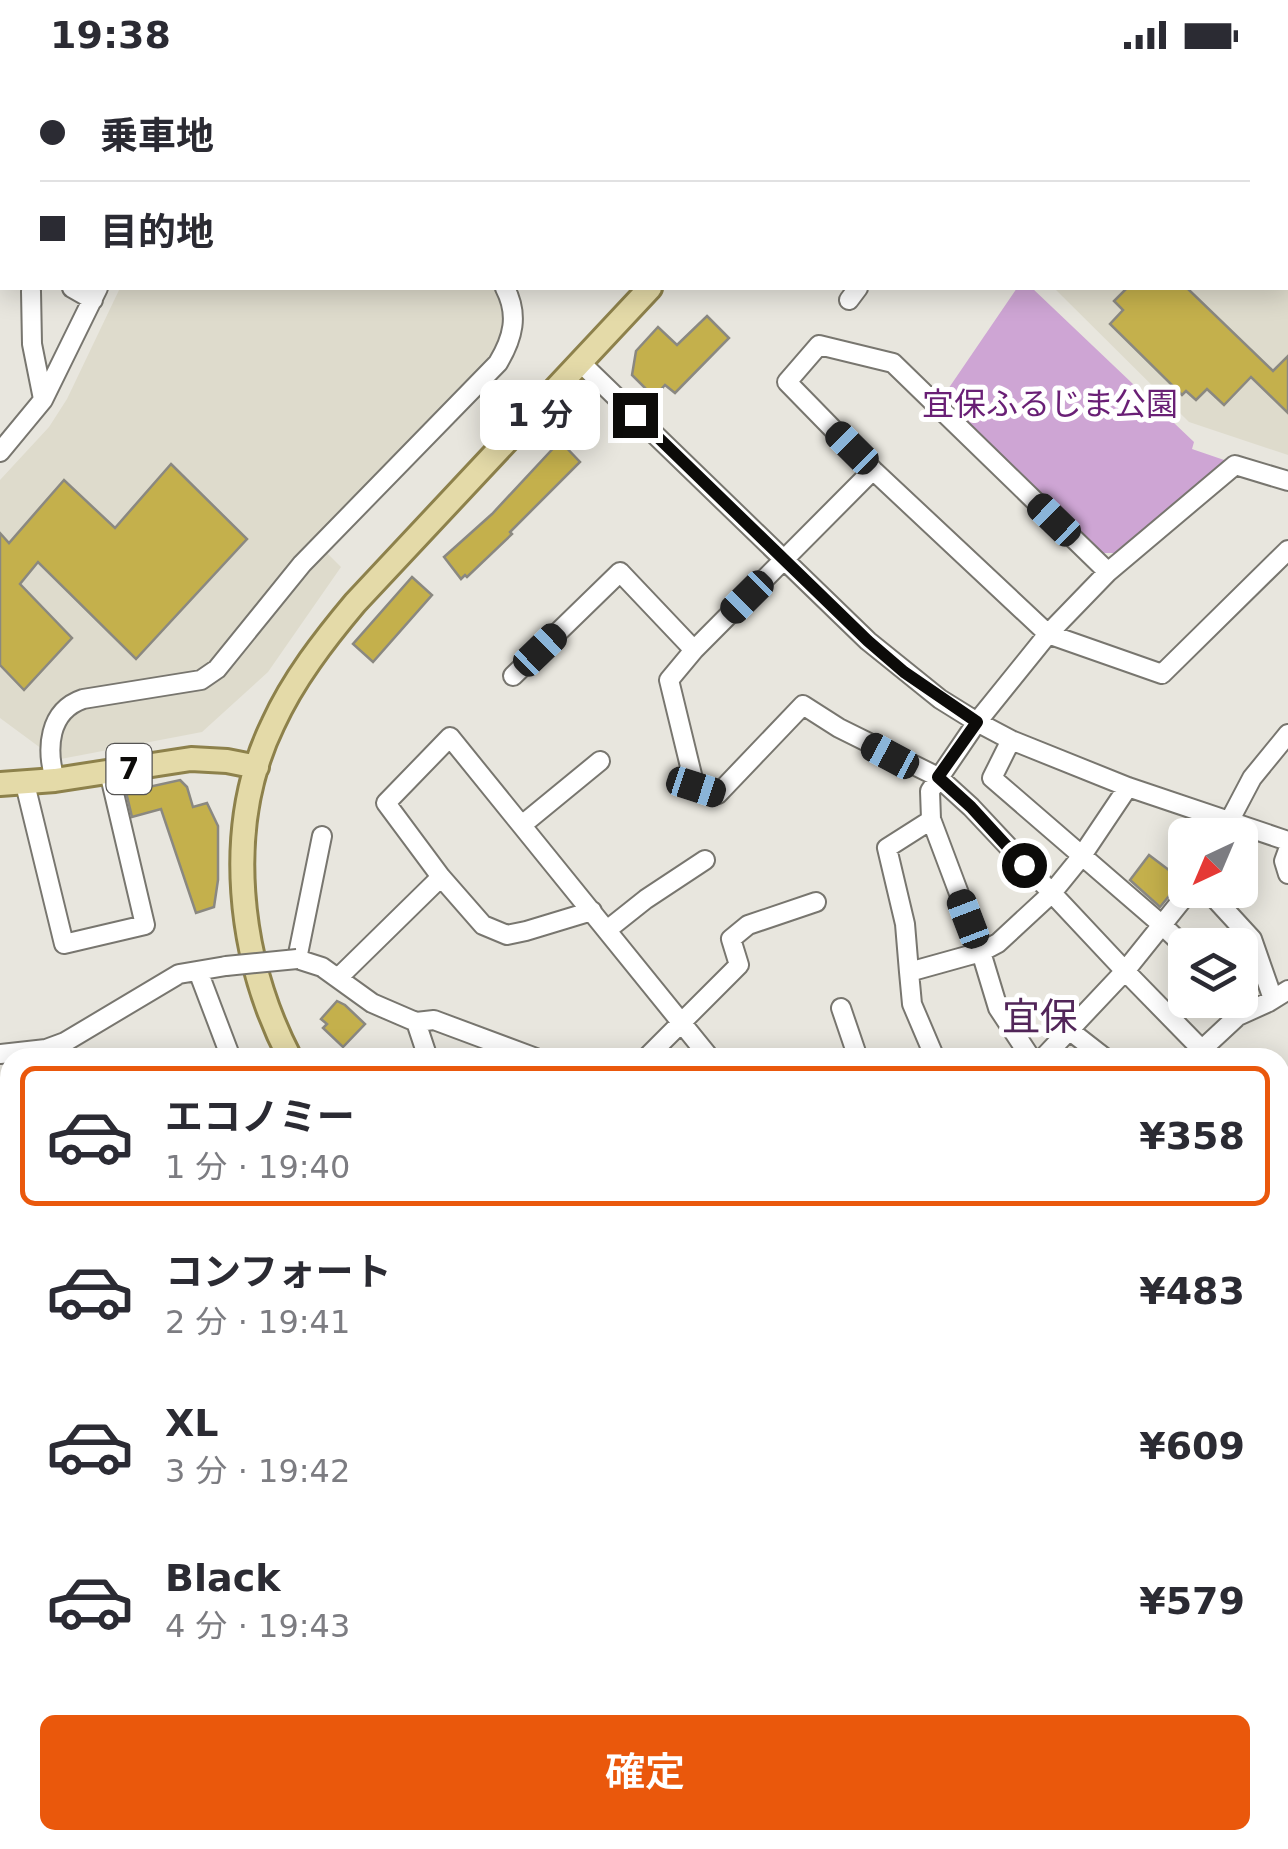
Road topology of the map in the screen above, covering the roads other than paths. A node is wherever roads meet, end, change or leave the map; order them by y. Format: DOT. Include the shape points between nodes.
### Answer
graph roads {
  1 [pos="506,290"];
  2 [pos="648,290"];
  3 [pos="30,291"];
  4 [pos="96,294"];
  5 [pos="580,364"];
  6 [pos="44,400"];
  7 [pos="0,452"];
  8 [pos="873,470"];
  9 [pos="1288,481"];
  10 [pos="1288,550"];
  11 [pos="784,560"];
  12 [pos="1108,572"];
  13 [pos="1048,634"];
  14 [pos="694,650"];
  15 [pos="512,676"];
  16 [pos="977,722"];
  17 [pos="1288,734"];
  18 [pos="1012,740"];
  19 [pos="600,761"];
  20 [pos="257,767"];
  21 [pos="109,772"];
  22 [pos="938,777"];
  23 [pos="55,780"];
  24 [pos="0,784"];
  25 [pos="25,784"];
  26 [pos="1128,787"];
  27 [pos="1201,818"];
  28 [pos="1230,818"];
  29 [pos="931,820"];
  30 [pos="522,825"];
  31 [pos="1258,835"];
  32 [pos="322,836"];
  33 [pos="1288,841"];
  34 [pos="1288,850"];
  35 [pos="1082,857"];
  36 [pos="705,860"];
  37 [pos="1288,874"];
  38 [pos="441,877"];
  39 [pos="1051,894"];
  40 [pos="816,902"];
  41 [pos="1175,908"];
  42 [pos="1224,908"];
  43 [pos="592,912"];
  44 [pos="1161,924"];
  45 [pos="607,930"];
  46 [pos="1168,931"];
  47 [pos="981,952"];
  48 [pos="297,960"];
  49 [pos="198,971"];
  50 [pos="1125,971"];
  51 [pos="909,972"];
  52 [pos="339,978"];
  53 [pos="1281,994"];
  54 [pos="841,1008"];
  55 [pos="1226,1018"];
  56 [pos="416,1022"];
  57 [pos="680,1023"];
  58 [pos="1069,1030"];
  59 [pos="56,1048"];
  60 [pos="227,1048"];
  61 [pos="286,1048"];
  62 [pos="425,1048"];
  63 [pos="509,1048"];
  64 [pos="656,1048"];
  65 [pos="701,1048"];
  66 [pos="855,1048"];
  67 [pos="930,1048"];
  68 [pos="1024,1048"];
  69 [pos="1052,1048"];
  70 [pos="1092,1048"];
  71 [pos="1196,1048"];
  72 [pos="1207,1048"];
  1 -- 23 [label="street" via="514,320 498,364 302,564 217,669 201,680 67,707 53,728"];
  2 -- 5 [label="main road"];
  3 -- 6 [label="street"];
  4 -- 6 [label="street"];
  5 -- 11 [label="street"];
  5 -- 20 [label="main road" via="329,634 273,722"];
  6 -- 7 [label="street"];
  8 -- 11 [label="street"];
  8 -- 12 [label="street" via="787,382 819,345 893,363"];
  8 -- 13 [label="street"];
  9 -- 12 [label="street" via="1235,465"];
  10 -- 13 [label="street" via="1162,674"];
  11 -- 14 [label="street"];
  11 -- 16 [label="street" via="904,672"];
  12 -- 13 [label="street"];
  13 -- 16 [label="street"];
  14 -- 15 [label="street" via="620,572"];
  14 -- 22 [label="street" via="669,680 696,787 718,794 803,705"];
  16 -- 18 [label="street"];
  16 -- 22 [label="street"];
  17 -- 28 [label="street"];
  18 -- 26 [label="street"];
  18 -- 35 [label="street" via="992,778"];
  19 -- 30 [label="street"];
  20 -- 21 [label="main road, 7" via="191,759"];
  20 -- 61 [label="main road" via="246,818 244,910 266,1000"];
  21 -- 23 [label="main road, 7"];
  21 -- 25 [label="street" via="145,925 64,944"];
  22 -- 29 [label="street" via="930,791"];
  22 -- 39 [label="street"];
  23 -- 25 [label="main road, 7"];
  24 -- 25 [label="main road, 7"];
  26 -- 27 [label="street"];
  26 -- 35 [label="street"];
  29 -- 47 [label="street"];
  29 -- 51 [label="street" via="887,848"];
  30 -- 38 [label="street" via="450,737 386,803"];
  30 -- 43 [label="street"];
  31 -- 33 [label="street"];
  32 -- 48 [label="street"];
  34 -- 37 [label="street"];
  35 -- 39 [label="street"];
  35 -- 44 [label="street"];
  36 -- 45 [label="street"];
  38 -- 43 [label="street" via="483,926 506,935"];
  38 -- 52 [label="street"];
  39 -- 47 [label="street"];
  39 -- 50 [label="street"];
  40 -- 57 [label="street" via="748,925 731,939 740,965"];
  41 -- 44 [label="street"];
  42 -- 53 [label="street" via="1252,939"];
  43 -- 45 [label="street"];
  44 -- 46 [label="street"];
  44 -- 50 [label="street"];
  45 -- 57 [label="street"];
  47 -- 51 [label="street"];
  47 -- 68 [label="street" via="998,1008"];
  48 -- 49 [label="street, bridge"];
  48 -- 52 [label="street"];
  49 -- 59 [label="street" via="179,974"];
  49 -- 60 [label="street"];
  50 -- 58 [label="street"];
  50 -- 71 [label="street"];
  51 -- 67 [label="street" via="912,1004"];
  52 -- 56 [label="street"];
  54 -- 66 [label="street"];
  55 -- 72 [label="street"];
  56 -- 62 [label="street"];
  56 -- 63 [label="street" via="434,1020"];
  57 -- 64 [label="street"];
  57 -- 65 [label="street"];
  58 -- 69 [label="street"];
  58 -- 70 [label="street"];
}
